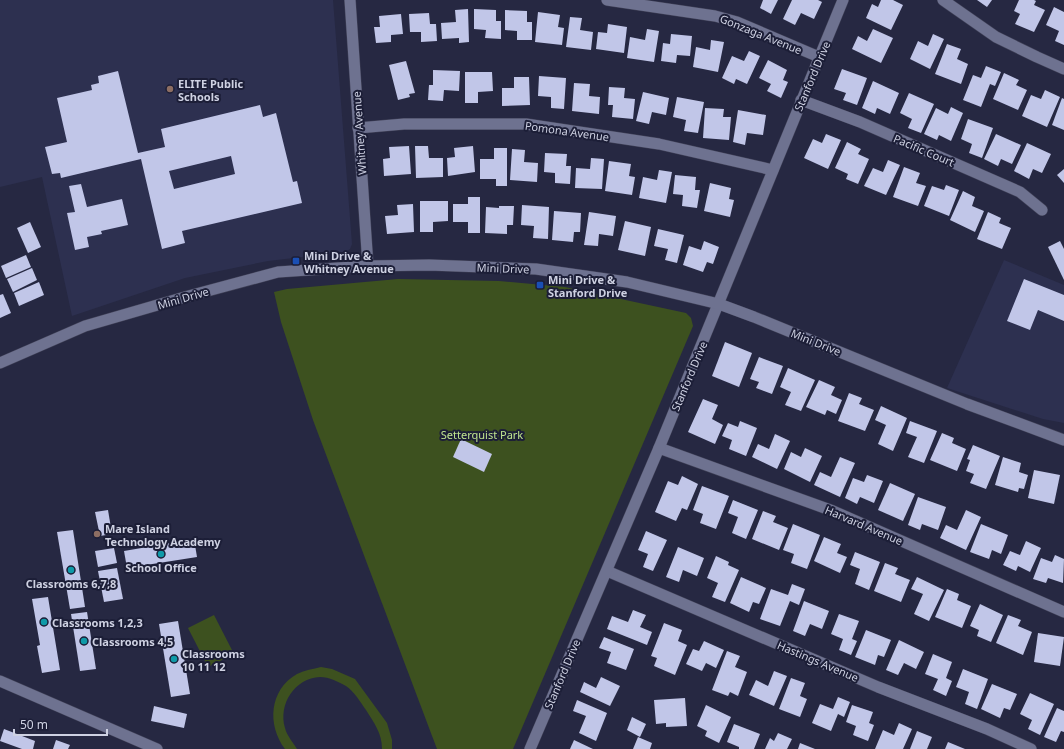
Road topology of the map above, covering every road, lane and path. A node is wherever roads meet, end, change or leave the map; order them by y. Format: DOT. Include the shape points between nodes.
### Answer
graph roads {
  1 [pos="350,0"];
  2 [pos="607,0"];
  3 [pos="843,0"];
  4 [pos="943,0"];
  5 [pos="819,57"];
  6 [pos="1064,69"];
  7 [pos="801,100"];
  8 [pos="358,128"];
  9 [pos="773,170"];
  10 [pos="1042,210"];
  11 [pos="368,266"];
  12 [pos="719,304"];
  13 [pos="0,363"];
  14 [pos="1064,440"];
  15 [pos="659,448"];
  16 [pos="607,571"];
  17 [pos="1064,612"];
  18 [pos="0,681"];
  19 [pos="157,749"];
  20 [pos="530,749"];
  21 [pos="1031,749"];
  1 -- 8 [label="street, Whitney Avenue"];
  2 -- 5 [label="street, Gonzaga Avenue" via="715,16 737,22"];
  3 -- 5 [label="street, Stanford Drive"];
  4 -- 6 [label="street" via="996,37"];
  5 -- 7 [label="street, Stanford Drive"];
  7 -- 9 [label="street, Stanford Drive"];
  7 -- 10 [label="street, Pacific Court" via="860,122 1020,192"];
  8 -- 9 [label="street, Pomona Avenue" via="404,124 526,124 660,144"];
  8 -- 11 [label="street, Whitney Avenue"];
  9 -- 12 [label="street, Stanford Drive"];
  11 -- 12 [label="street, Mini Drive" via="429,265 536,269 627,282"];
  11 -- 13 [label="street, Mini Drive" via="278,272 85,326"];
  12 -- 14 [label="street, Mini Drive" via="966,404"];
  12 -- 15 [label="street, Stanford Drive"];
  15 -- 16 [label="street, Stanford Drive"];
  15 -- 17 [label="street, Harvard Avenue" via="833,511"];
  16 -- 20 [label="street, Stanford Drive"];
  16 -- 21 [label="street, Hastings Avenue" via="878,687 987,729"];
  18 -- 19 [label="street"];
}
